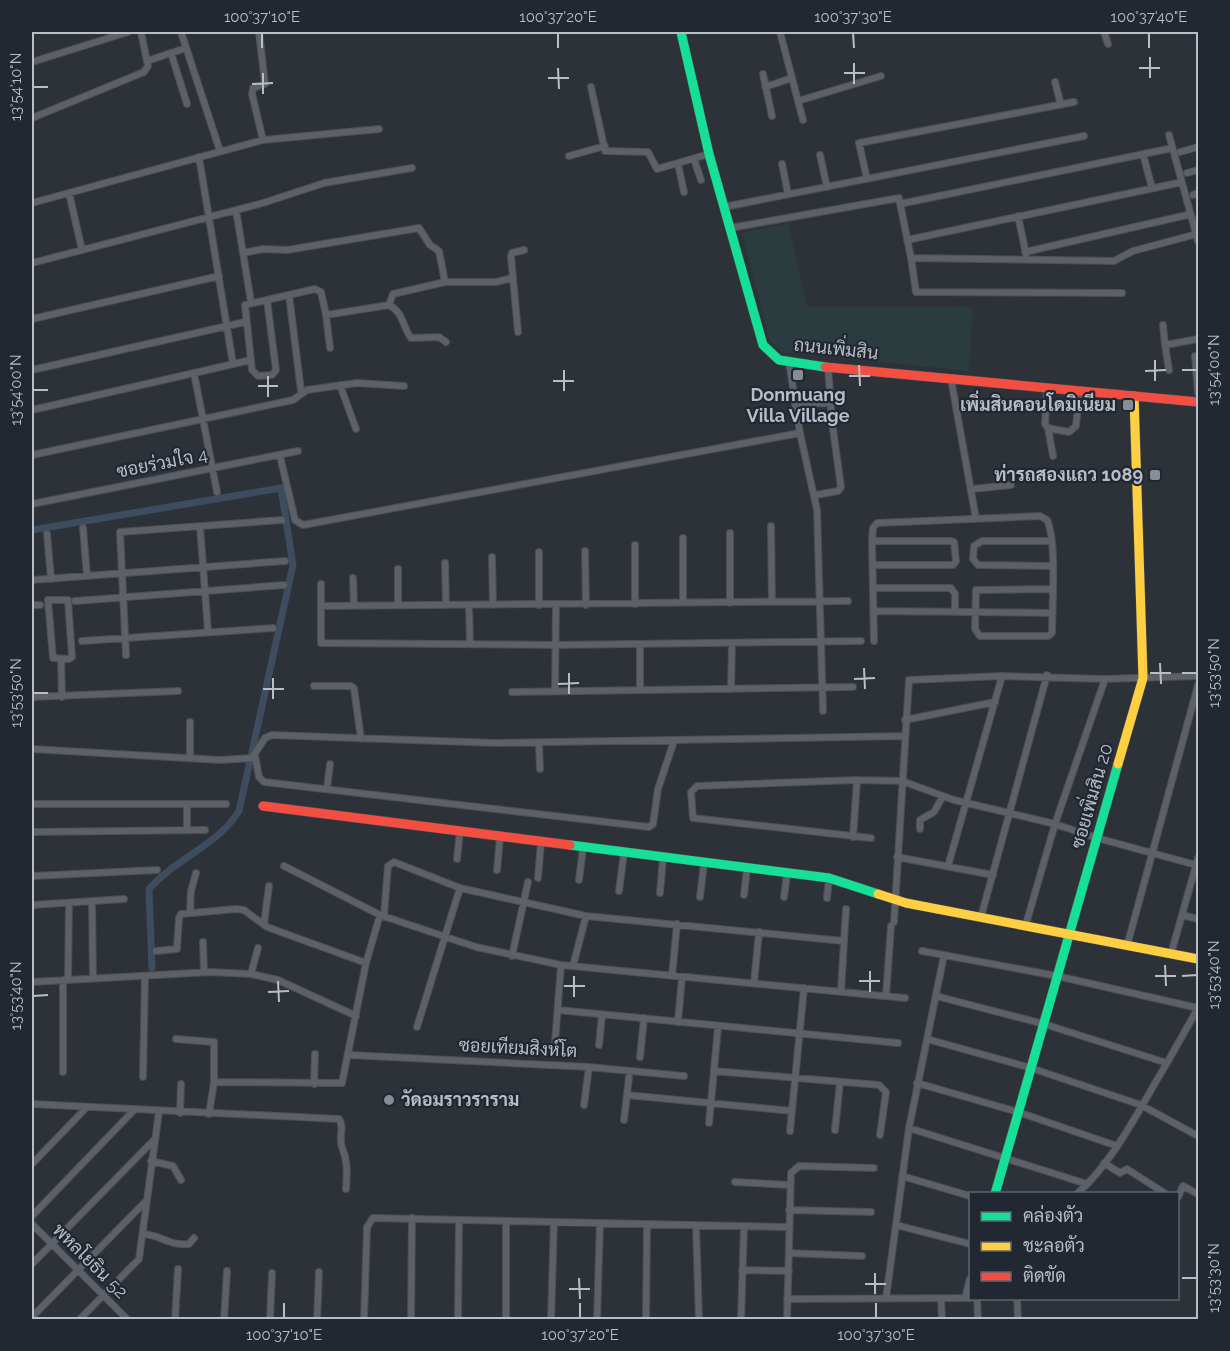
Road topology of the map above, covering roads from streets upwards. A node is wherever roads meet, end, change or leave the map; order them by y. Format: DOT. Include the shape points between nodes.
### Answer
graph roads {
  1 [pos="128,32"];
  2 [pos="141,32"];
  3 [pos="181,32"];
  4 [pos="259,32"];
  5 [pos="681,32"];
  6 [pos="780,32"];
  7 [pos="1104,32"];
  8 [pos="1108,44"];
  9 [pos="186,48"];
  10 [pos="171,53"];
  11 [pos="147,61"];
  12 [pos="32,62"];
  13 [pos="763,74"];
  14 [pos="881,76"];
  15 [pos="792,78"];
  16 [pos="1056,82"];
  17 [pos="591,87"];
  18 [pos="765,87"];
  19 [pos="798,101"];
  20 [pos="1074,102"];
  21 [pos="187,104"];
  22 [pos="1060,105"];
  23 [pos="772,116"];
  24 [pos="32,118"];
  25 [pos="802,120"];
  26 [pos="379,129"];
  27 [pos="1168,135"];
  28 [pos="1084,136"];
  29 [pos="263,140"];
  30 [pos="605,146"];
  31 [pos="1198,147"];
  32 [pos="1168,149"];
  33 [pos="220,152"];
  34 [pos="1180,152"];
  35 [pos="709,154"];
  36 [pos="820,154"];
  37 [pos="1143,154"];
  38 [pos="569,156"];
  39 [pos="199,157"];
  40 [pos="694,159"];
  41 [pos="678,164"];
  42 [pos="782,164"];
  43 [pos="412,168"];
  44 [pos="1198,170"];
  45 [pos="1187,173"];
  46 [pos="867,178"];
  47 [pos="701,180"];
  48 [pos="1178,183"];
  49 [pos="827,187"];
  50 [pos="1152,188"];
  51 [pos="684,192"];
  52 [pos="69,193"];
  53 [pos="788,194"];
  54 [pos="32,203"];
  55 [pos="900,204"];
  56 [pos="724,207"];
  57 [pos="236,210"];
  58 [pos="1187,215"];
  59 [pos="1018,216"];
  60 [pos="209,217"];
  61 [pos="730,228"];
  62 [pos="1193,235"];
  63 [pos="907,240"];
  64 [pos="1198,241"];
  65 [pos="82,250"];
  66 [pos="524,250"];
  67 [pos="1025,252"];
  68 [pos="243,253"];
  69 [pos="911,258"];
  70 [pos="1027,260"];
  71 [pos="32,262"];
  72 [pos="219,276"];
  73 [pos="513,278"];
  74 [pos="445,282"];
  75 [pos="1122,293"];
  76 [pos="289,296"];
  77 [pos="267,300"];
  78 [pos="251,302"];
  79 [pos="389,304"];
  80 [pos="326,315"];
  81 [pos="32,319"];
  82 [pos="245,322"];
  83 [pos="226,325"];
  84 [pos="1163,325"];
  85 [pos="518,332"];
  86 [pos="1198,339"];
  87 [pos="446,342"];
  88 [pos="1166,345"];
  89 [pos="330,348"];
  90 [pos="1195,356"];
  91 [pos="251,360"];
  92 [pos="789,362"];
  93 [pos="233,364"];
  94 [pos="828,367"];
  95 [pos="32,370"];
  96 [pos="1169,370"];
  97 [pos="194,373"];
  98 [pos="951,379"];
  99 [pos="340,386"];
  100 [pos="404,386"];
  101 [pos="1047,389"];
  102 [pos="301,391"];
  103 [pos="1079,392"];
  104 [pos="1198,393"];
  105 [pos="1134,396"];
  106 [pos="1198,402"];
  107 [pos="830,403"];
  108 [pos="795,404"];
  109 [pos="32,410"];
  110 [pos="203,419"];
  111 [pos="1048,428"];
  112 [pos="356,429"];
  113 [pos="800,434"];
  114 [pos="298,451"];
  115 [pos="32,455"];
  116 [pos="280,456"];
  117 [pos="1053,456"];
  118 [pos="213,469"];
  119 [pos="1011,484"];
  120 [pos="972,489"];
  121 [pos="217,492"];
  122 [pos="816,495"];
  123 [pos="32,504"];
  124 [pos="968,519"];
  125 [pos="976,519"];
  126 [pos="282,520"];
  127 [pos="200,526"];
  128 [pos="771,526"];
  129 [pos="967,527"];
  130 [pos="83,528"];
  131 [pos="730,533"];
  132 [pos="47,534"];
  133 [pos="683,538"];
  134 [pos="872,541"];
  135 [pos="1051,541"];
  136 [pos="635,545"];
  137 [pos="585,551"];
  138 [pos="539,552"];
  139 [pos="492,557"];
  140 [pos="285,561"];
  141 [pos="445,563"];
  142 [pos="873,565"];
  143 [pos="1052,566"];
  144 [pos="204,567"];
  145 [pos="398,569"];
  146 [pos="123,573"];
  147 [pos="87,576"];
  148 [pos="353,578"];
  149 [pos="51,579"];
  150 [pos="32,580"];
  151 [pos="321,584"];
  152 [pos="284,585"];
  153 [pos="873,588"];
  154 [pos="1052,589"];
  155 [pos="206,591"];
  156 [pos="125,597"];
  157 [pos="75,601"];
  158 [pos="848,601"];
  159 [pos="822,602"];
  160 [pos="683,603"];
  161 [pos="730,603"];
  162 [pos="772,603"];
  163 [pos="635,604"];
  164 [pos="32,605"];
  165 [pos="40,605"];
  166 [pos="354,605"];
  167 [pos="398,605"];
  168 [pos="446,605"];
  169 [pos="469,605"];
  170 [pos="493,605"];
  171 [pos="539,605"];
  172 [pos="556,605"];
  173 [pos="586,605"];
  174 [pos="321,606"];
  175 [pos="873,611"];
  176 [pos="955,612"];
  177 [pos="975,612"];
  178 [pos="1052,613"];
  179 [pos="273,628"];
  180 [pos="208,632"];
  181 [pos="126,638"];
  182 [pos="82,641"];
  183 [pos="861,641"];
  184 [pos="874,641"];
  185 [pos="823,642"];
  186 [pos="732,643"];
  187 [pos="470,644"];
  188 [pos="640,644"];
  189 [pos="556,645"];
  190 [pos="126,655"];
  191 [pos="61,659"];
  192 [pos="1047,675"];
  193 [pos="1002,676"];
  194 [pos="1198,676"];
  195 [pos="1143,678"];
  196 [pos="1105,679"];
  197 [pos="1198,685"];
  198 [pos="314,686"];
  199 [pos="822,687"];
  200 [pos="853,687"];
  201 [pos="731,689"];
  202 [pos="640,690"];
  203 [pos="178,691"];
  204 [pos="555,691"];
  205 [pos="512,692"];
  206 [pos="62,697"];
  207 [pos="32,698"];
  208 [pos="995,702"];
  209 [pos="823,711"];
  210 [pos="905,720"];
  211 [pos="190,722"];
  212 [pos="905,736"];
  213 [pos="361,739"];
  214 [pos="674,741"];
  215 [pos="539,743"];
  216 [pos="32,748"];
  217 [pos="251,757"];
  218 [pos="190,758"];
  219 [pos="330,764"];
  220 [pos="540,769"];
  221 [pos="857,780"];
  222 [pos="902,781"];
  223 [pos="327,789"];
  224 [pos="942,796"];
  225 [pos="966,802"];
  226 [pos="32,804"];
  227 [pos="187,804"];
  228 [pos="226,804"];
  229 [pos="263,806"];
  230 [pos="1010,812"];
  231 [pos="1055,824"];
  232 [pos="920,829"];
  233 [pos="187,830"];
  234 [pos="205,830"];
  235 [pos="460,831"];
  236 [pos="32,832"];
  237 [pos="500,837"];
  238 [pos="853,837"];
  239 [pos="871,838"];
  240 [pos="1097,838"];
  241 [pos="541,842"];
  242 [pos="583,848"];
  243 [pos="1152,852"];
  244 [pos="624,853"];
  245 [pos="897,857"];
  246 [pos="663,858"];
  247 [pos="457,859"];
  248 [pos="1198,861"];
  249 [pos="704,863"];
  250 [pos="284,866"];
  251 [pos="948,866"];
  252 [pos="747,868"];
  253 [pos="157,870"];
  254 [pos="497,870"];
  255 [pos="196,873"];
  256 [pos="787,874"];
  257 [pos="32,876"];
  258 [pos="993,876"];
  259 [pos="538,878"];
  260 [pos="829,878"];
  261 [pos="1196,879"];
  262 [pos="579,880"];
  263 [pos="528,882"];
  264 [pos="269,886"];
  265 [pos="460,888"];
  266 [pos="619,891"];
  267 [pos="660,893"];
  268 [pos="744,895"];
  269 [pos="700,897"];
  270 [pos="784,897"];
  271 [pos="827,898"];
  272 [pos="124,899"];
  273 [pos="895,900"];
  274 [pos="92,902"];
  275 [pos="522,902"];
  276 [pos="69,903"];
  277 [pos="32,905"];
  278 [pos="846,909"];
  279 [pos="190,913"];
  280 [pos="382,915"];
  281 [pos="1182,915"];
  282 [pos="586,916"];
  283 [pos="981,917"];
  284 [pos="1198,919"];
  285 [pos="264,924"];
  286 [pos="677,924"];
  287 [pos="1026,924"];
  288 [pos="759,932"];
  289 [pos="443,936"];
  290 [pos="1069,936"];
  291 [pos="844,941"];
  292 [pos="203,942"];
  293 [pos="1127,946"];
  294 [pos="258,948"];
  295 [pos="156,951"];
  296 [pos="922,951"];
  297 [pos="1171,954"];
  298 [pos="944,955"];
  299 [pos="512,956"];
  300 [pos="1198,959"];
  301 [pos="366,963"];
  302 [pos="561,965"];
  303 [pos="573,966"];
  304 [pos="204,972"];
  305 [pos="251,974"];
  306 [pos="146,975"];
  307 [pos="672,976"];
  308 [pos="1057,976"];
  309 [pos="682,977"];
  310 [pos="93,978"];
  311 [pos="65,980"];
  312 [pos="32,982"];
  313 [pos="754,983"];
  314 [pos="804,988"];
  315 [pos="841,991"];
  316 [pos="886,996"];
  317 [pos="936,996"];
  318 [pos="905,998"];
  319 [pos="1198,1008"];
  320 [pos="558,1010"];
  321 [pos="602,1015"];
  322 [pos="356,1016"];
  323 [pos="644,1018"];
  324 [pos="678,1022"];
  325 [pos="1044,1024"];
  326 [pos="417,1027"];
  327 [pos="718,1027"];
  328 [pos="800,1034"];
  329 [pos="176,1039"];
  330 [pos="927,1039"];
  331 [pos="555,1043"];
  332 [pos="898,1043"];
  333 [pos="599,1045"];
  334 [pos="315,1054"];
  335 [pos="349,1055"];
  336 [pos="640,1057"];
  337 [pos="1167,1063"];
  338 [pos="589,1067"];
  339 [pos="1031,1068"];
  340 [pos="714,1071"];
  341 [pos="63,1072"];
  342 [pos="684,1076"];
  343 [pos="143,1077"];
  344 [pos="628,1077"];
  345 [pos="795,1078"];
  346 [pos="214,1082"];
  347 [pos="840,1082"];
  348 [pos="917,1083"];
  349 [pos="181,1084"];
  350 [pos="314,1084"];
  351 [pos="627,1095"];
  352 [pos="711,1102"];
  353 [pos="584,1105"];
  354 [pos="1141,1105"];
  355 [pos="33,1106"];
  356 [pos="86,1108"];
  357 [pos="134,1110"];
  358 [pos="792,1111"];
  359 [pos="159,1112"];
  360 [pos="1018,1112"];
  361 [pos="180,1113"];
  362 [pos="209,1114"];
  363 [pos="624,1120"];
  364 [pos="709,1123"];
  365 [pos="909,1128"];
  366 [pos="835,1130"];
  367 [pos="790,1131"];
  368 [pos="880,1135"];
  369 [pos="1198,1136"];
  370 [pos="154,1140"];
  371 [pos="1117,1146"];
  372 [pos="1005,1157"];
  373 [pos="151,1161"];
  374 [pos="1104,1163"];
  375 [pos="32,1164"];
  376 [pos="874,1168"];
  377 [pos="902,1176"];
  378 [pos="181,1180"];
  379 [pos="735,1182"];
  380 [pos="1087,1184"];
  381 [pos="789,1185"];
  382 [pos="346,1189"];
  383 [pos="996,1192"];
  384 [pos="1079,1192"];
  385 [pos="1163,1192"];
  386 [pos="1198,1194"];
  387 [pos="1179,1195"];
  388 [pos="969,1196"];
  389 [pos="146,1202"];
  390 [pos="789,1210"];
  391 [pos="871,1212"];
  392 [pos="32,1216"];
  393 [pos="412,1218"];
  394 [pos="459,1220"];
  395 [pos="506,1221"];
  396 [pos="554,1222"];
  397 [pos="600,1223"];
  398 [pos="32,1224"];
  399 [pos="647,1224"];
  400 [pos="696,1225"];
  401 [pos="896,1225"];
  402 [pos="744,1226"];
  403 [pos="784,1227"];
  404 [pos="143,1234"];
  405 [pos="194,1238"];
  406 [pos="51,1244"];
  407 [pos="969,1244"];
  408 [pos="789,1253"];
  409 [pos="862,1256"];
  410 [pos="32,1264"];
  411 [pos="78,1269"];
  412 [pos="178,1269"];
  413 [pos="226,1270"];
  414 [pos="742,1270"];
  415 [pos="789,1271"];
  416 [pos="319,1272"];
  417 [pos="272,1273"];
  418 [pos="103,1294"];
  419 [pos="886,1298"];
  420 [pos="968,1298"];
  421 [pos="787,1299"];
  422 [pos="941,1299"];
  423 [pos="978,1300"];
  424 [pos="1017,1300"];
  425 [pos="32,1317"];
  426 [pos="79,1320"];
  427 [pos="128,1320"];
  428 [pos="175,1320"];
  429 [pos="224,1320"];
  430 [pos="270,1320"];
  431 [pos="317,1320"];
  432 [pos="364,1320"];
  433 [pos="411,1320"];
  434 [pos="458,1320"];
  435 [pos="506,1320"];
  436 [pos="551,1320"];
  437 [pos="597,1320"];
  438 [pos="646,1320"];
  439 [pos="699,1320"];
  440 [pos="741,1320"];
  441 [pos="787,1320"];
  442 [pos="942,1320"];
  443 [pos="978,1320"];
  444 [pos="1017,1320"];
  1 -- 12 [label="street"];
  2 -- 11 [label="street"];
  3 -- 9 [label="street"];
  4 -- 29 [label="street" via="265,84 253,88 252,94"];
  5 -- 35 [label="street, ถนนเพิ่มสิน"];
  6 -- 15 [label="street"];
  7 -- 8 [label="street"];
  9 -- 10 [label="street"];
  9 -- 33 [label="street"];
  10 -- 11 [label="street"];
  10 -- 21 [label="street"];
  11 -- 24 [label="street" via="147,69 141,74"];
  13 -- 18 [label="street"];
  14 -- 19 [label="street"];
  15 -- 18 [label="street"];
  15 -- 19 [label="street"];
  16 -- 22 [label="street"];
  17 -- 30 [label="street"];
  18 -- 23 [label="street"];
  19 -- 25 [label="street"];
  20 -- 22 [label="street"];
  22 -- 46 [label="street" via="859,143"];
  26 -- 29 [label="street"];
  27 -- 64 [label="street"];
  28 -- 46 [label="street"];
  29 -- 33 [label="street"];
  30 -- 38 [label="street"];
  30 -- 41 [label="street" via="607,152 648,152 657,169"];
  31 -- 34 [label="street"];
  32 -- 37 [label="street"];
  33 -- 39 [label="street"];
  35 -- 40 [label="street"];
  35 -- 56 [label="street, ถนนเพิ่มสิน"];
  36 -- 49 [label="street"];
  37 -- 50 [label="street"];
  37 -- 55 [label="street"];
  39 -- 52 [label="street"];
  39 -- 60 [label="street"];
  40 -- 41 [label="street"];
  40 -- 47 [label="street"];
  41 -- 51 [label="street"];
  42 -- 53 [label="street"];
  43 -- 57 [label="street" via="324,183"];
  44 -- 45 [label="street"];
  46 -- 49 [label="street"];
  48 -- 50 [label="street"];
  49 -- 53 [label="street"];
  50 -- 59 [label="street"];
  52 -- 54 [label="street"];
  52 -- 65 [label="street"];
  53 -- 56 [label="street"];
  55 -- 61 [label="street" via="899,198"];
  55 -- 63 [label="street"];
  56 -- 61 [label="street, ถนนเพิ่มสิน"];
  57 -- 60 [label="street"];
  57 -- 68 [label="street"];
  58 -- 67 [label="street"];
  59 -- 63 [label="street"];
  59 -- 67 [label="street"];
  60 -- 65 [label="street"];
  60 -- 72 [label="street"];
  61 -- 92 [label="street, ถนนเพิ่มสิน" via="763,345 779,360"];
  62 -- 70 [label="street" via="1133,251 1114,261"];
  63 -- 69 [label="street"];
  65 -- 71 [label="street"];
  66 -- 73 [label="street" via="512,253"];
  67 -- 70 [label="street"];
  68 -- 74 [label="street" via="287,250 419,228 430,246 439,251"];
  68 -- 78 [label="street"];
  69 -- 70 [label="street"];
  69 -- 75 [label="street" via="916,292"];
  72 -- 81 [label="street"];
  72 -- 83 [label="street"];
  73 -- 74 [label="street"];
  73 -- 85 [label="street"];
  74 -- 79 [label="street" via="393,294"];
  76 -- 77 [label="street"];
  76 -- 80 [label="street" via="319,289"];
  76 -- 102 [label="street"];
  77 -- 78 [label="street"];
  77 -- 91 [label="street" via="275,372 255,376"];
  78 -- 82 [label="street" via="244,307"];
  79 -- 80 [label="street"];
  79 -- 87 [label="street" via="403,317 411,338 439,337"];
  80 -- 89 [label="street"];
  82 -- 83 [label="street"];
  82 -- 91 [label="street"];
  83 -- 93 [label="street"];
  83 -- 95 [label="street"];
  84 -- 88 [label="street"];
  86 -- 88 [label="street"];
  88 -- 96 [label="street"];
  90 -- 104 [label="street"];
  91 -- 93 [label="street"];
  92 -- 94 [label="street, ถนนเพิ่มสิน"];
  92 -- 108 [label="street"];
  93 -- 97 [label="street"];
  94 -- 98 [label="street, ถนนเพิ่มสิน"];
  94 -- 107 [label="street"];
  97 -- 109 [label="street"];
  97 -- 110 [label="street"];
  98 -- 101 [label="street, ถนนเพิ่มสิน"];
  98 -- 120 [label="street"];
  99 -- 100 [label="street"];
  99 -- 102 [label="street"];
  99 -- 112 [label="street"];
  101 -- 103 [label="street, ถนนเพิ่มสิน"];
  101 -- 111 [label="street"];
  102 -- 110 [label="street" via="293,400"];
  103 -- 105 [label="street, ถนนเพิ่มสิน"];
  103 -- 111 [label="street" via="1075,430"];
  105 -- 106 [label="street, ถนนเพิ่มสิน"];
  105 -- 195 [label="street, ซอยเพิ่มสิน 20"];
  107 -- 108 [label="street"];
  107 -- 122 [label="street" via="841,488"];
  108 -- 113 [label="street"];
  110 -- 115 [label="street"];
  110 -- 118 [label="street"];
  111 -- 117 [label="street"];
  113 -- 116 [label="street" via="303,525 295,520"];
  113 -- 122 [label="street"];
  114 -- 116 [label="street, ซอยร่วมใจ 4"];
  116 -- 118 [label="street, ซอยร่วมใจ 4"];
  118 -- 121 [label="street"];
  118 -- 123 [label="street, ซอยร่วมใจ 4"];
  119 -- 120 [label="street"];
  120 -- 125 [label="street"];
  122 -- 159 [label="street"];
  124 -- 125 [label="street"];
  124 -- 129 [label="street"];
  124 -- 134 [label="street" via="877,523"];
  125 -- 135 [label="street" via="1044,517 1049,523"];
  126 -- 127 [label="street"];
  127 -- 144 [label="street"];
  127 -- 146 [label="street" via="123,531 119,534"];
  128 -- 162 [label="street"];
  130 -- 147 [label="street"];
  131 -- 161 [label="street"];
  132 -- 149 [label="street"];
  133 -- 160 [label="street"];
  134 -- 142 [label="street"];
  134 -- 142 [label="street" via="950,540 956,549 953,565"];
  135 -- 143 [label="street"];
  135 -- 143 [label="street" via="982,541 974,546 973,559 978,565"];
  136 -- 163 [label="street"];
  137 -- 173 [label="street"];
  138 -- 171 [label="street"];
  139 -- 170 [label="street"];
  140 -- 144 [label="street"];
  141 -- 168 [label="street"];
  142 -- 153 [label="street"];
  143 -- 154 [label="street"];
  144 -- 146 [label="street"];
  144 -- 155 [label="street"];
  145 -- 167 [label="street"];
  146 -- 147 [label="street"];
  146 -- 156 [label="street"];
  147 -- 149 [label="street"];
  148 -- 166 [label="street"];
  149 -- 150 [label="street"];
  151 -- 174 [label="street"];
  152 -- 155 [label="street"];
  153 -- 175 [label="street"];
  153 -- 176 [label="street" via="951,588 956,594"];
  154 -- 177 [label="street" via="978,589"];
  154 -- 178 [label="street"];
  155 -- 156 [label="street"];
  155 -- 180 [label="street"];
  156 -- 157 [label="street"];
  156 -- 181 [label="street"];
  158 -- 159 [label="street"];
  159 -- 162 [label="street"];
  159 -- 185 [label="street"];
  160 -- 161 [label="street"];
  160 -- 163 [label="street"];
  161 -- 162 [label="street"];
  163 -- 173 [label="street"];
  164 -- 165 [label="street"];
  166 -- 167 [label="street"];
  166 -- 174 [label="street"];
  167 -- 168 [label="street"];
  168 -- 169 [label="street"];
  169 -- 170 [label="street"];
  169 -- 187 [label="street"];
  170 -- 171 [label="street"];
  171 -- 172 [label="street"];
  172 -- 173 [label="street"];
  172 -- 189 [label="street"];
  174 -- 187 [label="street" via="321,643"];
  175 -- 176 [label="street"];
  175 -- 184 [label="street"];
  176 -- 177 [label="street"];
  177 -- 178 [label="street"];
  177 -- 178 [label="street" via="975,629 981,636 1050,635"];
  179 -- 180 [label="street"];
  180 -- 181 [label="street"];
  181 -- 182 [label="street"];
  181 -- 190 [label="street"];
  183 -- 185 [label="street"];
  185 -- 186 [label="street"];
  185 -- 199 [label="street"];
  186 -- 188 [label="street"];
  186 -- 201 [label="street"];
  187 -- 189 [label="street"];
  188 -- 189 [label="street"];
  188 -- 202 [label="street"];
  189 -- 204 [label="street"];
  191 -- 191 [label="street" via="53,658 48,600 68,600 72,657"];
  191 -- 206 [label="street"];
  192 -- 193 [label="street"];
  192 -- 196 [label="street"];
  192 -- 230 [label="street"];
  193 -- 208 [label="street"];
  193 -- 210 [label="street" via="913,678 908,684"];
  194 -- 195 [label="street"];
  195 -- 196 [label="street"];
  195 -- 240 [label="street, ซอยเพิ่มสิน 20"];
  196 -- 231 [label="street"];
  197 -- 243 [label="street"];
  198 -- 213 [label="street" via="354,688"];
  199 -- 200 [label="street"];
  199 -- 201 [label="street"];
  199 -- 209 [label="street"];
  201 -- 202 [label="street"];
  202 -- 204 [label="street"];
  203 -- 206 [label="street"];
  204 -- 205 [label="street"];
  206 -- 207 [label="street"];
  208 -- 210 [label="street"];
  208 -- 225 [label="street"];
  210 -- 212 [label="street"];
  211 -- 218 [label="street"];
  212 -- 214 [label="street"];
  212 -- 222 [label="street"];
  213 -- 215 [label="street"];
  213 -- 217 [label="street" via="268,735"];
  214 -- 215 [label="street"];
  214 -- 223 [label="street" via="658,789 653,824 649,827"];
  215 -- 220 [label="street"];
  216 -- 218 [label="street"];
  217 -- 218 [label="street"];
  217 -- 223 [label="street" via="264,782"];
  219 -- 223 [label="street"];
  221 -- 222 [label="street"];
  221 -- 238 [label="street"];
  221 -- 238 [label="street" via="698,786 691,792 693,818"];
  222 -- 224 [label="street"];
  222 -- 245 [label="street"];
  224 -- 225 [label="street"];
  224 -- 232 [label="street" via="934,812 920,820"];
  225 -- 230 [label="street"];
  225 -- 251 [label="street"];
  226 -- 227 [label="street"];
  227 -- 228 [label="street"];
  227 -- 233 [label="street"];
  229 -- 235 [label="street"];
  230 -- 231 [label="street"];
  230 -- 258 [label="street"];
  231 -- 240 [label="street"];
  231 -- 287 [label="street"];
  233 -- 234 [label="street"];
  233 -- 236 [label="street"];
  235 -- 237 [label="street"];
  235 -- 247 [label="street"];
  237 -- 241 [label="street"];
  237 -- 254 [label="street"];
  238 -- 239 [label="street"];
  240 -- 243 [label="street"];
  240 -- 290 [label="street, ซอยเพิ่มสิน 20"];
  241 -- 242 [label="street"];
  241 -- 259 [label="street"];
  242 -- 244 [label="street"];
  242 -- 262 [label="street"];
  243 -- 248 [label="street"];
  243 -- 293 [label="street"];
  244 -- 246 [label="street"];
  244 -- 266 [label="street"];
  245 -- 251 [label="street"];
  245 -- 273 [label="street"];
  246 -- 249 [label="street"];
  246 -- 267 [label="street"];
  248 -- 261 [label="street"];
  249 -- 252 [label="street"];
  249 -- 269 [label="street"];
  250 -- 280 [label="street"];
  251 -- 258 [label="street"];
  252 -- 256 [label="street"];
  252 -- 268 [label="street"];
  253 -- 257 [label="street"];
  255 -- 279 [label="street"];
  256 -- 260 [label="street"];
  256 -- 270 [label="street"];
  258 -- 283 [label="street"];
  260 -- 271 [label="street"];
  260 -- 273 [label="street"];
  261 -- 281 [label="street"];
  263 -- 275 [label="street"];
  264 -- 285 [label="street"];
  265 -- 275 [label="street"];
  265 -- 280 [label="street" via="391,862"];
  265 -- 289 [label="street"];
  272 -- 274 [label="street"];
  273 -- 283 [label="street"];
  273 -- 316 [label="street"];
  274 -- 276 [label="street"];
  274 -- 310 [label="street"];
  275 -- 282 [label="street"];
  275 -- 299 [label="street"];
  276 -- 277 [label="street"];
  276 -- 311 [label="street"];
  278 -- 291 [label="street"];
  279 -- 285 [label="street" via="244,910"];
  279 -- 295 [label="street" via="179,916 177,949"];
  280 -- 289 [label="street"];
  280 -- 301 [label="street"];
  281 -- 284 [label="street"];
  281 -- 297 [label="street"];
  282 -- 286 [label="street"];
  282 -- 303 [label="street"];
  283 -- 287 [label="street"];
  285 -- 301 [label="street"];
  286 -- 288 [label="street"];
  286 -- 307 [label="street"];
  287 -- 290 [label="street"];
  288 -- 291 [label="street"];
  288 -- 313 [label="street"];
  289 -- 299 [label="street"];
  289 -- 326 [label="street"];
  290 -- 293 [label="street"];
  290 -- 308 [label="street, ซอยเพิ่มสิน 20"];
  291 -- 315 [label="street"];
  292 -- 304 [label="street"];
  293 -- 297 [label="street"];
  294 -- 305 [label="street"];
  296 -- 298 [label="street"];
  297 -- 300 [label="street"];
  298 -- 308 [label="street"];
  298 -- 317 [label="street"];
  299 -- 302 [label="street"];
  301 -- 322 [label="street"];
  302 -- 303 [label="street"];
  302 -- 320 [label="street"];
  303 -- 307 [label="street"];
  304 -- 305 [label="street"];
  304 -- 306 [label="street"];
  305 -- 322 [label="street" via="278,980"];
  306 -- 310 [label="street"];
  306 -- 343 [label="street"];
  307 -- 309 [label="street"];
  308 -- 319 [label="street"];
  308 -- 325 [label="street, ซอยเพิ่มสิน 20"];
  309 -- 313 [label="street"];
  309 -- 324 [label="street"];
  310 -- 311 [label="street"];
  311 -- 312 [label="street"];
  311 -- 341 [label="street"];
  313 -- 314 [label="street"];
  314 -- 315 [label="street"];
  314 -- 328 [label="street"];
  315 -- 316 [label="street"];
  316 -- 318 [label="street"];
  317 -- 325 [label="street"];
  317 -- 330 [label="street"];
  319 -- 337 [label="street"];
  320 -- 321 [label="street"];
  320 -- 331 [label="street"];
  321 -- 323 [label="street"];
  321 -- 333 [label="street"];
  322 -- 335 [label="street"];
  323 -- 324 [label="street"];
  323 -- 336 [label="street"];
  324 -- 327 [label="street"];
  325 -- 337 [label="street"];
  325 -- 339 [label="street, ซอยเพิ่มสิน 20"];
  327 -- 328 [label="street"];
  327 -- 340 [label="street"];
  328 -- 332 [label="street"];
  328 -- 345 [label="street"];
  329 -- 346 [label="street" via="214,1042"];
  330 -- 339 [label="street"];
  330 -- 348 [label="street"];
  334 -- 350 [label="street"];
  335 -- 338 [label="street, ซอยเทียมสิงห์โต"];
  335 -- 350 [label="street" via="342,1083"];
  337 -- 354 [label="street"];
  338 -- 342 [label="street, ซอยเทียมสิงห์โต"];
  338 -- 353 [label="street"];
  339 -- 354 [label="street"];
  339 -- 360 [label="street, ซอยเพิ่มสิน 20"];
  340 -- 345 [label="street"];
  340 -- 352 [label="street"];
  344 -- 351 [label="street"];
  345 -- 347 [label="street"];
  345 -- 358 [label="street"];
  346 -- 350 [label="street"];
  346 -- 362 [label="street"];
  347 -- 366 [label="street"];
  347 -- 368 [label="street" via="884,1088"];
  348 -- 360 [label="street"];
  348 -- 365 [label="street"];
  349 -- 361 [label="street"];
  351 -- 352 [label="street"];
  351 -- 363 [label="street"];
  352 -- 358 [label="street"];
  352 -- 364 [label="street"];
  354 -- 369 [label="street"];
  354 -- 371 [label="street"];
  355 -- 356 [label="street"];
  356 -- 357 [label="street"];
  356 -- 375 [label="street"];
  357 -- 359 [label="street"];
  357 -- 392 [label="street"];
  358 -- 367 [label="street"];
  359 -- 361 [label="street"];
  359 -- 370 [label="street"];
  360 -- 371 [label="street"];
  360 -- 372 [label="street, ซอยเพิ่มสิน 20"];
  361 -- 362 [label="street"];
  362 -- 382 [label="street" via="339,1119 341,1146 346,1154"];
  365 -- 372 [label="street"];
  365 -- 377 [label="street"];
  370 -- 373 [label="street"];
  370 -- 406 [label="street"];
  371 -- 374 [label="street"];
  372 -- 380 [label="street"];
  372 -- 383 [label="street, ซอยเพิ่มสิน 20"];
  373 -- 378 [label="street" via="173,1166"];
  373 -- 389 [label="street"];
  374 -- 380 [label="street"];
  374 -- 385 [label="street" via="1120,1173 1127,1169"];
  376 -- 381 [label="street" via="799,1166 791,1173"];
  377 -- 388 [label="street"];
  377 -- 401 [label="street"];
  379 -- 381 [label="street"];
  380 -- 384 [label="street"];
  381 -- 390 [label="street"];
  386 -- 387 [label="street" via="1184,1186"];
  389 -- 404 [label="street"];
  389 -- 411 [label="street"];
  390 -- 391 [label="street"];
  390 -- 408 [label="street"];
  393 -- 394 [label="street"];
  393 -- 432 [label="street" via="381,1217 369,1221"];
  393 -- 433 [label="street"];
  394 -- 395 [label="street"];
  394 -- 434 [label="street"];
  395 -- 396 [label="street"];
  395 -- 435 [label="street"];
  396 -- 397 [label="street"];
  396 -- 436 [label="street"];
  397 -- 399 [label="street"];
  397 -- 437 [label="street"];
  398 -- 406 [label="street, พหลโยธิน 52"];
  399 -- 400 [label="street"];
  399 -- 438 [label="street"];
  400 -- 402 [label="street"];
  400 -- 439 [label="street"];
  401 -- 407 [label="street"];
  401 -- 419 [label="street"];
  402 -- 403 [label="street"];
  402 -- 414 [label="street"];
  404 -- 405 [label="street" via="175,1245 189,1244"];
  404 -- 418 [label="street" via="139,1259"];
  406 -- 410 [label="street"];
  406 -- 411 [label="street, พหลโยธิน 52"];
  408 -- 409 [label="street"];
  408 -- 415 [label="street"];
  411 -- 418 [label="street, พหลโยธิน 52"];
  411 -- 425 [label="street"];
  412 -- 428 [label="street"];
  413 -- 429 [label="street"];
  414 -- 415 [label="street"];
  414 -- 440 [label="street"];
  415 -- 421 [label="street"];
  416 -- 431 [label="street"];
  417 -- 430 [label="street"];
  418 -- 426 [label="street"];
  418 -- 427 [label="street, พหลโยธิน 52"];
  419 -- 421 [label="street"];
  419 -- 422 [label="street"];
  420 -- 422 [label="street"];
  421 -- 441 [label="street"];
  422 -- 442 [label="street"];
  423 -- 443 [label="street"];
  424 -- 444 [label="street"];
}
